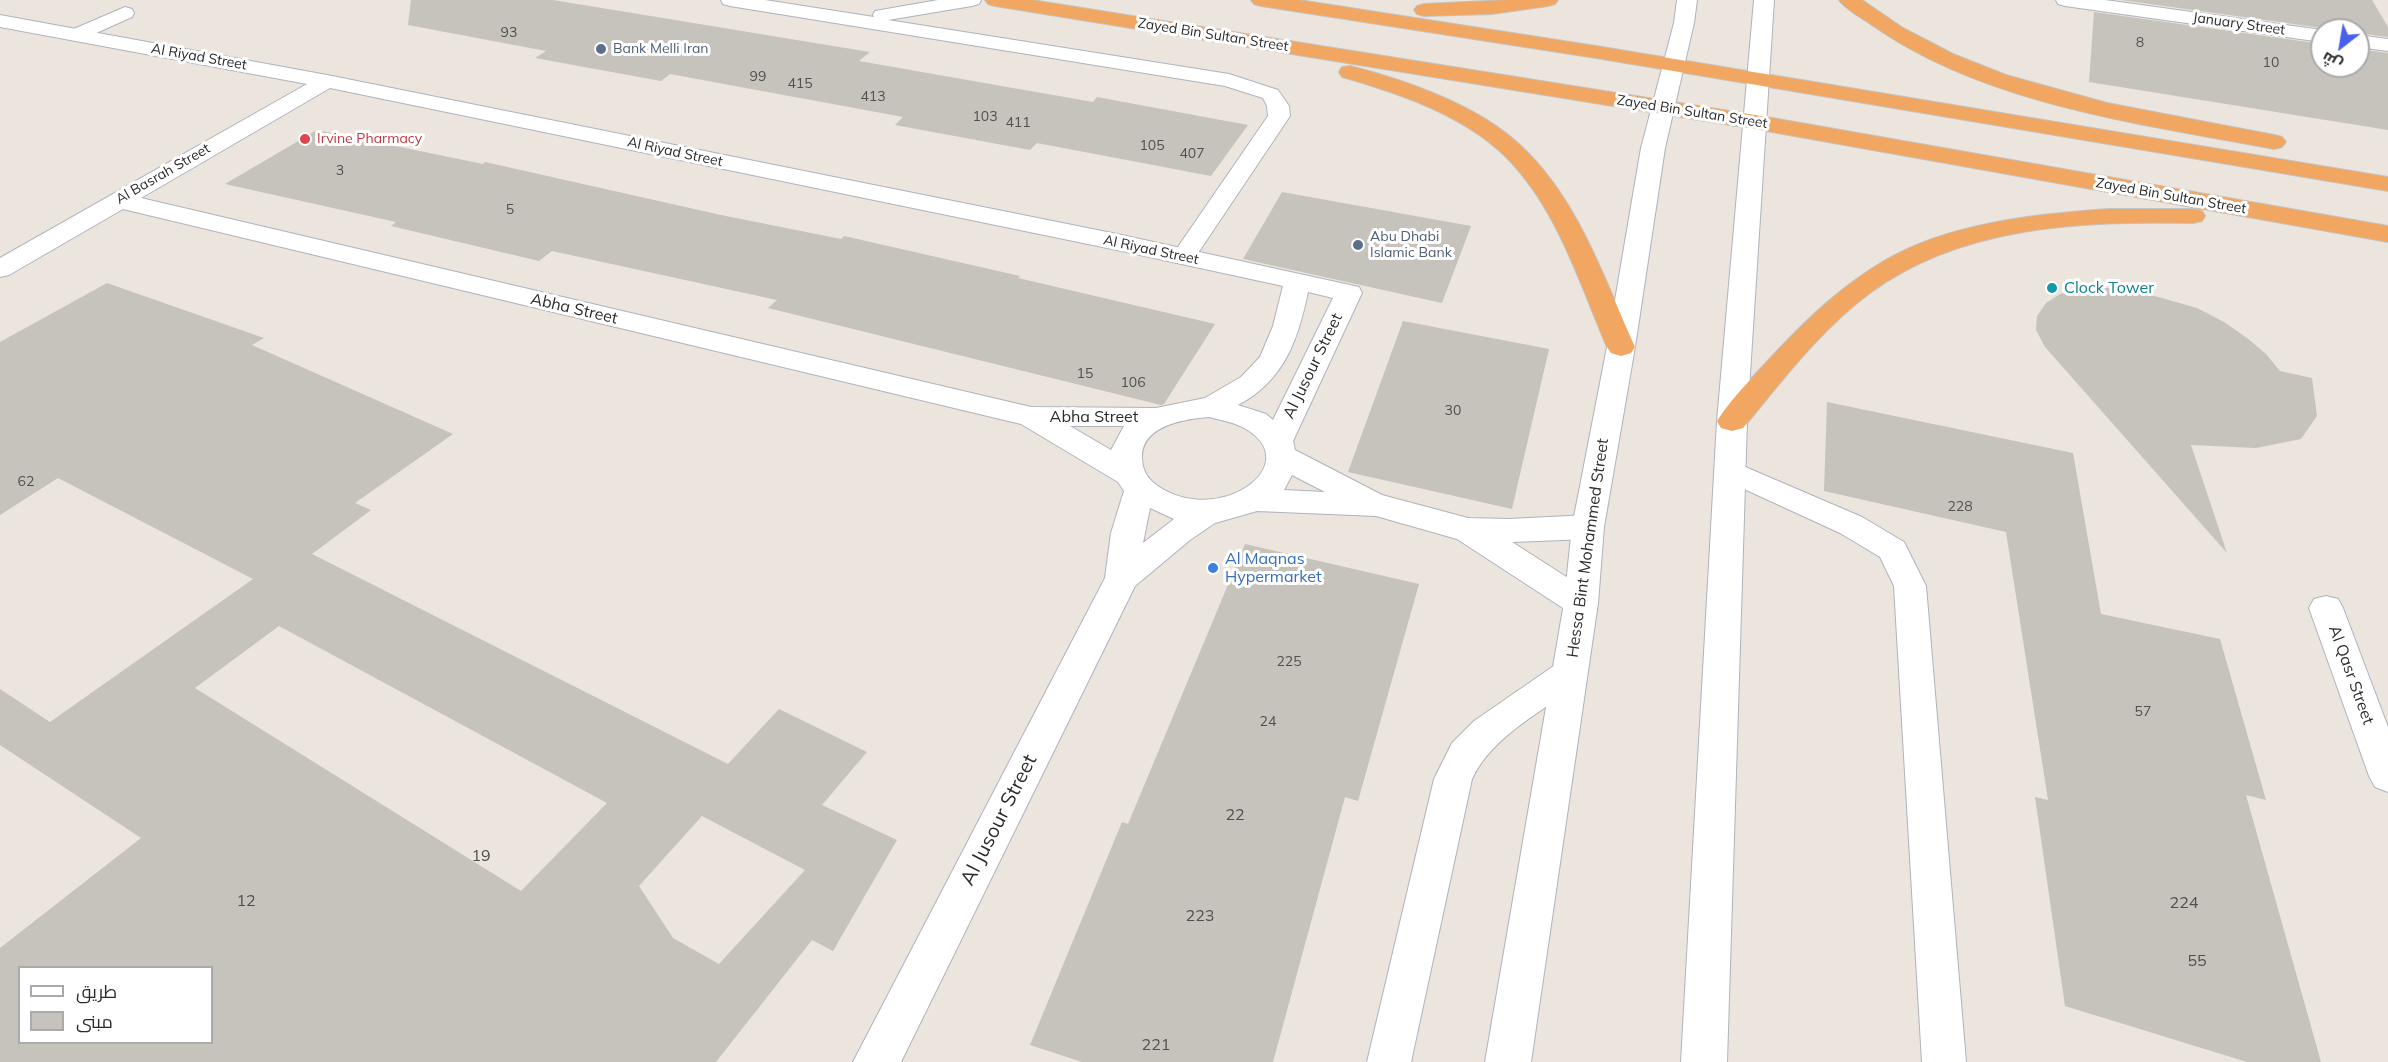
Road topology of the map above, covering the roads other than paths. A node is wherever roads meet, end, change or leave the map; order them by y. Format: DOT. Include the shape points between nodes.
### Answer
graph roads {
  1 [pos="730,0"];
  2 [pos="972,0"];
  3 [pos="994,0"];
  4 [pos="1261,0"];
  5 [pos="1548,0"];
  6 [pos="1687,0"];
  7 [pos="1764,0"];
  8 [pos="1849,0"];
  9 [pos="2065,0"];
  10 [pos="2127,0"];
  11 [pos="1317,9"];
  12 [pos="2156,12"];
  13 [pos="124,13"];
  14 [pos="858,20"];
  15 [pos="0,21"];
  16 [pos="2310,34"];
  17 [pos="76,35"];
  18 [pos="2370,43"];
  19 [pos="2388,45"];
  20 [pos="1673,65"];
  21 [pos="1758,79"];
  22 [pos="327,81"];
  23 [pos="1663,107"];
  24 [pos="1755,122"];
  25 [pos="2289,145"];
  26 [pos="2335,154"];
  27 [pos="2388,164"];
  28 [pos="2388,184"];
  29 [pos="117,200"];
  30 [pos="2307,220"];
  31 [pos="2388,234"];
  32 [pos="1183,257"];
  33 [pos="0,269"];
  34 [pos="1297,282"];
  35 [pos="1349,292"];
  36 [pos="1621,347"];
  37 [pos="1211,407"];
  38 [pos="1031,417"];
  39 [pos="1156,418"];
  40 [pos="1732,421"];
  41 [pos="1281,449"];
  42 [pos="1729,470"];
  43 [pos="1135,482"];
  44 [pos="1256,500"];
  45 [pos="1376,505"];
  46 [pos="1208,512"];
  47 [pos="1588,527"];
  48 [pos="1468,530"];
  49 [pos="1122,578"];
  50 [pos="1581,603"];
  51 [pos="2326,608"];
  52 [pos="1570,674"];
  53 [pos="2388,776"];
  54 [pos="876,1062"];
  55 [pos="1389,1062"];
  56 [pos="1508,1062"];
  57 [pos="1704,1062"];
  58 [pos="1944,1062"];
  1 -- 14 [label="lane"];
  2 -- 14 [label="lane"];
  3 -- 23 [label="highway, Zayed Bin Sultan Street"];
  3 -- 36 [label="highway" via="1352,73 1416,95 1461,117 1513,151 1541,184 1571,235"];
  4 -- 11 [label="highway"];
  5 -- 11 [label="highway" via="1492,8"];
  6 -- 20 [label="street, Hessa Bint Mohammed Street"];
  7 -- 21 [label="street"];
  8 -- 25 [label="highway" via="1912,42 1990,76 2087,105"];
  9 -- 12 [label="lane, January Street"];
  10 -- 12 [label="lane, January Street"];
  11 -- 20 [label="highway"];
  12 -- 16 [label="lane, January Street"];
  13 -- 17 [label="lane"];
  14 -- 32 [label="lane" via="1229,80 1271,94 1280,116"];
  15 -- 17 [label="street, Al Riyad Street"];
  17 -- 22 [label="street, Al Riyad Street"];
  18 -- 19 [label="lane"];
  20 -- 21 [label="highway"];
  20 -- 23 [label="street, Hessa Bint Mohammed Street"];
  21 -- 24 [label="street"];
  21 -- 28 [label="highway"];
  22 -- 29 [label="street, Al Basrah Street"];
  22 -- 32 [label="street, Al Riyad Street"];
  23 -- 24 [label="highway, Zayed Bin Sultan Street"];
  23 -- 36 [label="street, Hessa Bint Mohammed Street"];
  24 -- 30 [label="highway, Zayed Bin Sultan Street"];
  24 -- 40 [label="street"];
  26 -- 27 [label="highway"];
  29 -- 33 [label="street, Al Basrah Street"];
  29 -- 38 [label="street, Abha Street"];
  30 -- 31 [label="highway, Zayed Bin Sultan Street"];
  30 -- 40 [label="highway" via="2119,215 2028,225 1948,241 1862,286 1802,341"];
  32 -- 34 [label="street, Al Riyad Street"];
  34 -- 35 [label="street, Al Riyad Street"];
  34 -- 37 [label="street" via="1275,358 1250,385"];
  35 -- 41 [label="street, Al Jusour Street"];
  36 -- 47 [label="street, Hessa Bint Mohammed Street"];
  37 -- 39 [label="street" via="1182,409"];
  37 -- 41 [label="street" via="1251,417 1267,428"];
  38 -- 39 [label="street, Abha Street"];
  38 -- 43 [label="street, Abha Street"];
  39 -- 43 [label="street" via="1130,442 1125,458"];
  40 -- 42 [label="street"];
  41 -- 44 [label="street" via="1281,473"];
  41 -- 45 [label="street"];
  42 -- 57 [label="street"];
  42 -- 58 [label="lane" via="1851,525 1893,550 1910,586"];
  43 -- 46 [label="street" via="1159,502 1181,510"];
  43 -- 49 [label="street, Al Jusour Street"];
  44 -- 45 [label="street"];
  44 -- 46 [label="street" via="1233,509"];
  45 -- 48 [label="street"];
  46 -- 49 [label="street, Al Jusour Street"];
  47 -- 48 [label="street"];
  47 -- 50 [label="street, Hessa Bint Mohammed Street"];
  48 -- 50 [label="street"];
  49 -- 54 [label="street, Al Jusour Street"];
  50 -- 52 [label="street, Hessa Bint Mohammed Street"];
  51 -- 53 [label="lane, Al Qasr Street"];
  52 -- 55 [label="lane" via="1487,731 1465,754 1453,779"];
  52 -- 56 [label="street, Hessa Bint Mohammed Street"];
}
